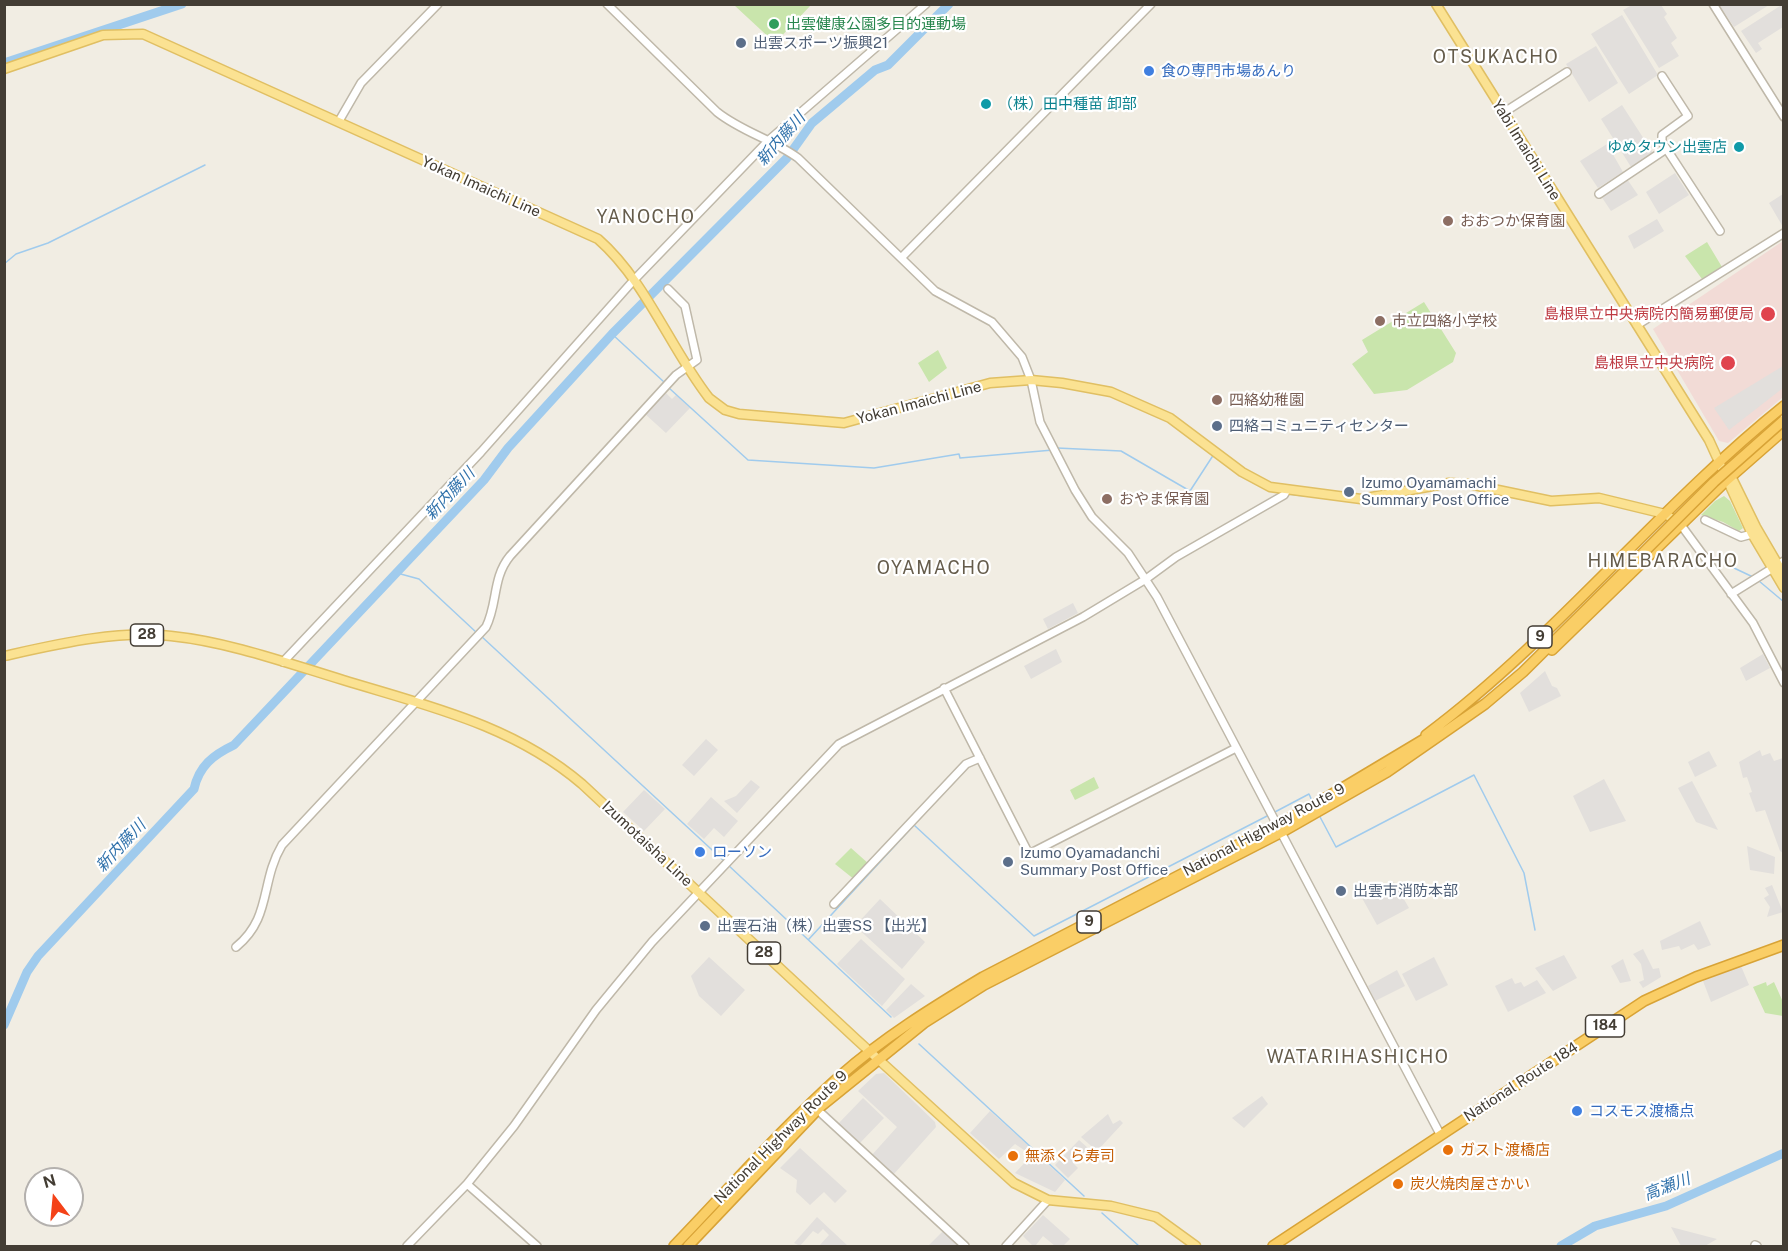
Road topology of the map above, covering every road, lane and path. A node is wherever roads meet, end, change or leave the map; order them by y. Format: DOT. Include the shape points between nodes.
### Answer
graph roads {
  1 [pos="438,4"];
  2 [pos="607,4"];
  3 [pos="926,4"];
  4 [pos="1151,4"];
  5 [pos="1436,4"];
  6 [pos="1713,4"];
  7 [pos="4,69"];
  8 [pos="1567,72"];
  9 [pos="1662,76"];
  10 [pos="1503,113"];
  11 [pos="1784,117"];
  12 [pos="339,121"];
  13 [pos="769,140"];
  14 [pos="1666,149"];
  15 [pos="1599,194"];
  16 [pos="1720,231"];
  17 [pos="1784,233"];
  18 [pos="900,258"];
  19 [pos="634,283"];
  20 [pos="668,289"];
  21 [pos="1637,325"];
  22 [pos="687,368"];
  23 [pos="1031,380"];
  24 [pos="1784,406"];
  25 [pos="1784,420"];
  26 [pos="1784,430"];
  27 [pos="1720,460"];
  28 [pos="1729,478"];
  29 [pos="1287,490"];
  30 [pos="1665,514"];
  31 [pos="1705,519"];
  32 [pos="1681,525"];
  33 [pos="1752,534"];
  34 [pos="1777,565"];
  35 [pos="1784,575"];
  36 [pos="1146,579"];
  37 [pos="1784,588"];
  38 [pos="1731,594"];
  39 [pos="1543,651"];
  40 [pos="4,656"];
  41 [pos="286,662"];
  42 [pos="1784,683"];
  43 [pos="944,688"];
  44 [pos="417,701"];
  45 [pos="1485,704"];
  46 [pos="1236,748"];
  47 [pos="1407,750"];
  48 [pos="980,758"];
  49 [pos="1280,828"];
  50 [pos="699,892"];
  51 [pos="834,904"];
  52 [pos="1784,945"];
  53 [pos="236,947"];
  54 [pos="871,1051"];
  55 [pos="878,1059"];
  56 [pos="822,1114"];
  57 [pos="1440,1134"];
  58 [pos="467,1184"];
  59 [pos="1048,1200"];
  60 [pos="407,1246"];
  61 [pos="537,1246"];
  62 [pos="675,1246"];
  63 [pos="688,1246"];
  64 [pos="965,1246"];
  65 [pos="1006,1246"];
  66 [pos="1196,1246"];
  67 [pos="1273,1246"];
  1 -- 12 [label="street" via="361,83"];
  2 -- 13 [label="street" via="717,112 745,132"];
  3 -- 13 [label="street"];
  4 -- 18 [label="street"];
  5 -- 10 [label="main road, Yabi Imaichi Line"];
  6 -- 11 [label="street"];
  7 -- 12 [label="main road, Yokan Imaichi Line" via="103,36 143,34"];
  8 -- 10 [label="street"];
  9 -- 14 [label="street" via="1688,116 1662,135"];
  10 -- 21 [label="main road, Yabi Imaichi Line"];
  12 -- 19 [label="main road, Yokan Imaichi Line" via="598,239"];
  13 -- 18 [label="street" via="798,158"];
  13 -- 19 [label="street"];
  14 -- 15 [label="street"];
  14 -- 16 [label="street"];
  17 -- 21 [label="street"];
  18 -- 23 [label="street" via="946,299 992,322 1022,357"];
  19 -- 22 [label="main road, Yokan Imaichi Line"];
  19 -- 41 [label="street"];
  20 -- 22 [label="street" via="685,306 688,316 697,360"];
  21 -- 27 [label="main road, Yabi Imaichi Line"];
  22 -- 23 [label="main road, Yokan Imaichi Line" via="709,398 725,410 844,423 974,387"];
  22 -- 44 [label="street" via="676,375 502,565 490,617 479,635"];
  23 -- 29 [label="main road, Yokan Imaichi Line" via="1111,392 1178,423 1254,480"];
  23 -- 36 [label="street" via="1040,422 1075,490 1092,517 1128,553"];
  24 -- 27 [label="highway, 9"];
  25 -- 39 [label="highway, National Highway Route 9 / 9, bridge" via="1714,482"];
  26 -- 28 [label="highway, 9"];
  27 -- 28 [label="main road"];
  27 -- 30 [label="highway, 9"];
  28 -- 32 [label="highway, 9"];
  28 -- 33 [label="main road"];
  28 -- 34 [label="main road"];
  29 -- 30 [label="main road, Yokan Imaichi Line" via="1362,499 1449,483 1469,484 1551,501 1593,496"];
  29 -- 36 [label="street"];
  30 -- 32 [label="main road, Yokan Imaichi Line"];
  30 -- 47 [label="highway, 9" via="1501,673"];
  31 -- 33 [label="street" via="1741,537"];
  32 -- 38 [label="street"];
  32 -- 45 [label="highway, 9" via="1533,668"];
  33 -- 34 [label="main road"];
  34 -- 35 [label="main road"];
  34 -- 37 [label="main road"];
  34 -- 38 [label="street"];
  36 -- 43 [label="street" via="1083,617"];
  36 -- 46 [label="street"];
  38 -- 42 [label="street" via="1762,639"];
  39 -- 45 [label="highway, National Highway Route 9 / 9"];
  39 -- 47 [label="highway, National Highway Route 9 / 9" via="1470,709"];
  40 -- 41 [label="main road, Izumotaisha Line / 28" via="69,642 148,635 199,641"];
  41 -- 44 [label="main road, Izumotaisha Line / 28"];
  43 -- 48 [label="street"];
  43 -- 50 [label="street" via="839,744"];
  44 -- 50 [label="main road, Izumotaisha Line / 28" via="512,736 568,772"];
  44 -- 53 [label="street" via="282,845 271,870 257,925"];
  45 -- 49 [label="highway, National Highway Route 9 / 9" via="1387,772"];
  46 -- 48 [label="street" via="1029,854"];
  46 -- 49 [label="street"];
  47 -- 49 [label="highway, National Highway Route 9 / 9"];
  48 -- 51 [label="street" via="966,764"];
  49 -- 54 [label="highway, National Highway Route 9 / 9" via="983,977"];
  49 -- 55 [label="highway, National Highway Route 9 / 9" via="984,985 924,1023"];
  49 -- 57 [label="street"];
  50 -- 54 [label="main road, Izumotaisha Line / 28"];
  50 -- 58 [label="street" via="596,1010"];
  52 -- 57 [label="highway, National Route 184 / 184" via="1696,976 1644,1001"];
  54 -- 55 [label="main road, Izumotaisha Line / 28"];
  54 -- 62 [label="highway, National Highway Route 9 / 9" via="798,1116"];
  55 -- 59 [label="main road, Izumotaisha Line / 28" via="1014,1183"];
  55 -- 63 [label="highway, National Highway Route 9 / 9" via="820,1107"];
  56 -- 64 [label="street"];
  57 -- 67 [label="highway, National Route 184 / 184"];
  58 -- 60 [label="street"];
  58 -- 61 [label="street"];
  59 -- 65 [label="street"];
  59 -- 66 [label="main road, Izumotaisha Line / 28" via="1111,1206 1156,1217"];
}
